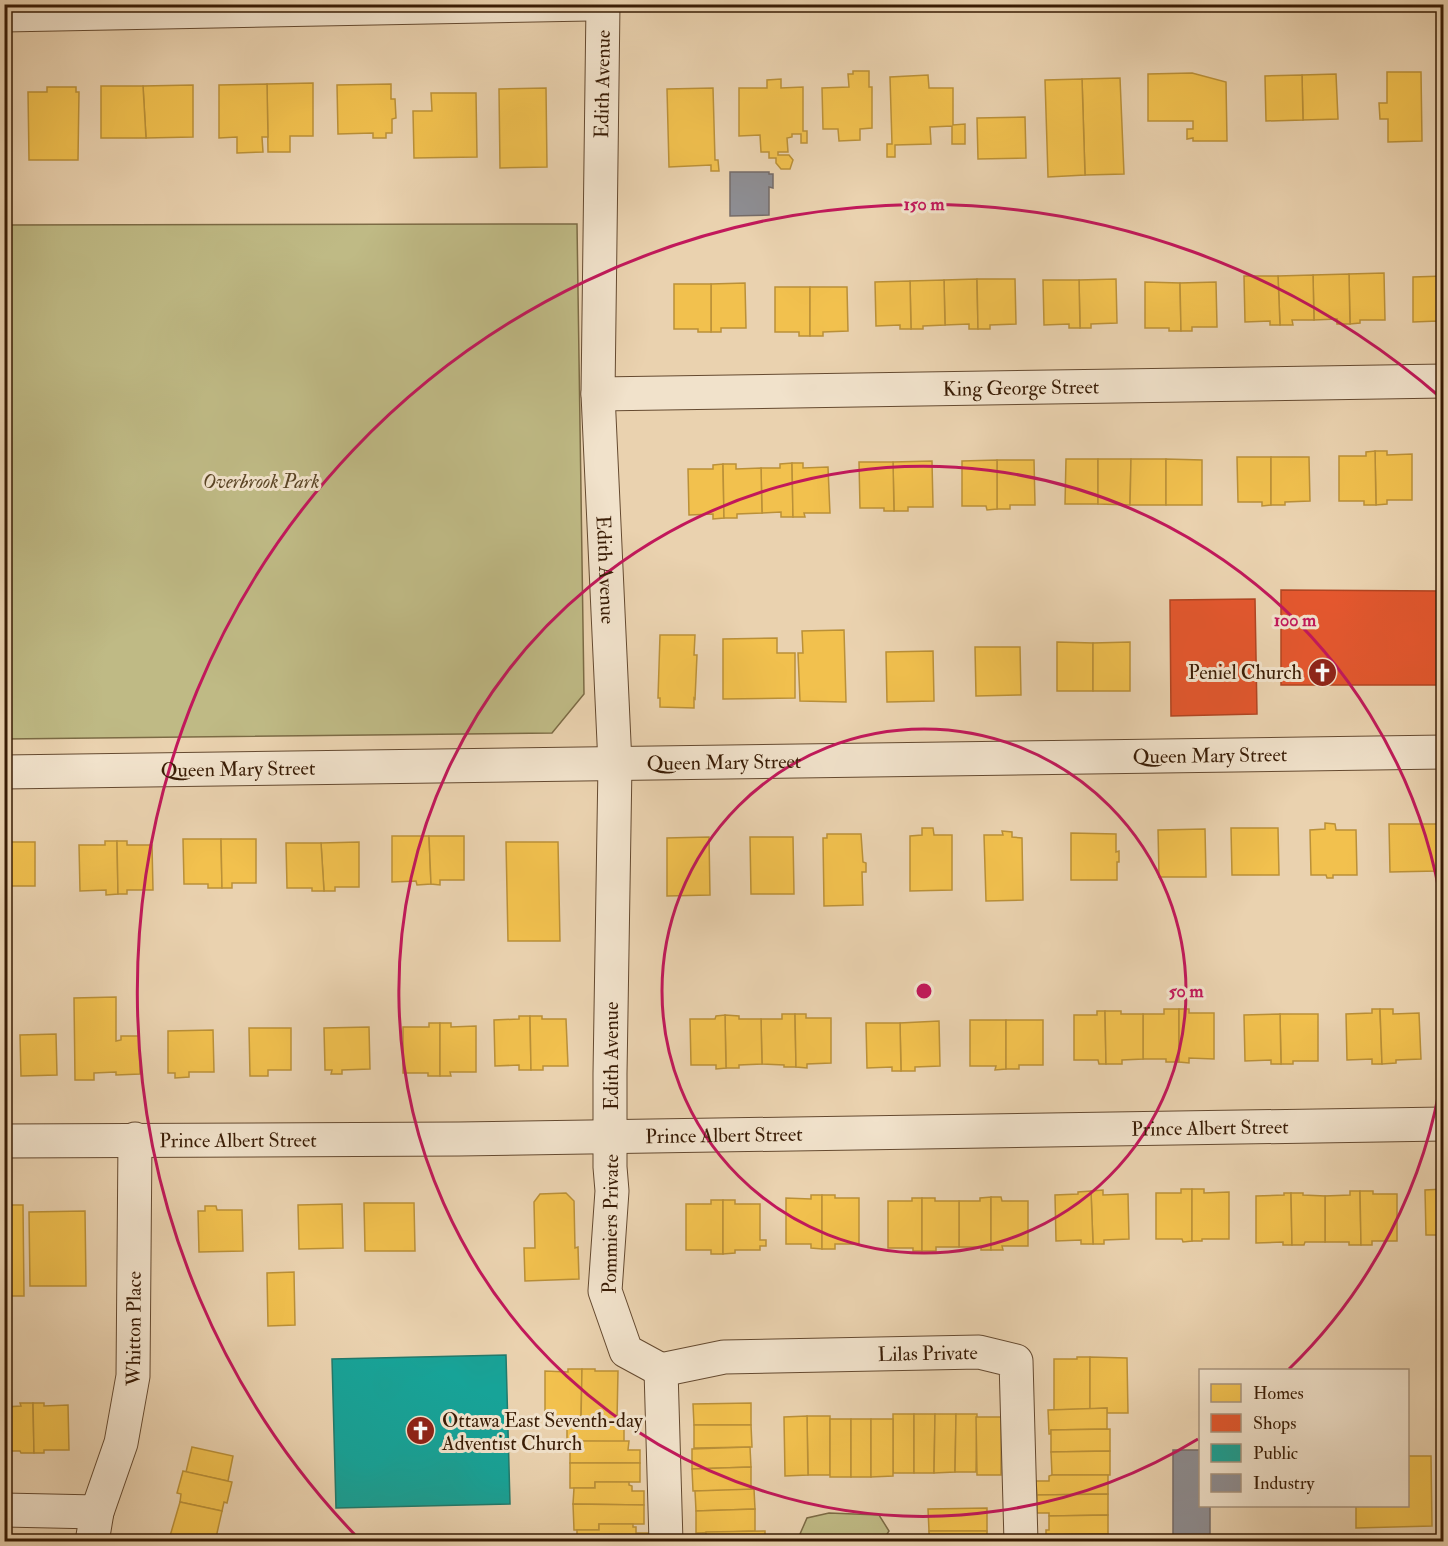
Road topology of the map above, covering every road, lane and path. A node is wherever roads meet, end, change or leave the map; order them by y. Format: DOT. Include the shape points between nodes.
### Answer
graph roads {
  1 [pos="590,4"];
  2 [pos="603,4"];
  3 [pos="4,15"];
  4 [pos="1443,381"];
  5 [pos="598,394"];
  6 [pos="1443,752"];
  7 [pos="615,764"];
  8 [pos="4,772"];
  9 [pos="1443,1124"];
  10 [pos="611,1136"];
  11 [pos="135,1139"];
  12 [pos="4,1141"];
  13 [pos="661,1370"];
  14 [pos="4,1510"];
  15 [pos="94,1527"];
  16 [pos="666,1542"];
  17 [pos="1021,1542"];
  1 -- 3 [label="street"];
  2 -- 5 [label="street, Edith Avenue"];
  4 -- 5 [label="street, King George Street"];
  5 -- 7 [label="street, Edith Avenue"];
  6 -- 7 [label="street, Queen Mary Street"];
  7 -- 8 [label="street, Queen Mary Street"];
  7 -- 10 [label="street, Edith Avenue"];
  9 -- 10 [label="street, Prince Albert Street"];
  10 -- 11 [label="street, Prince Albert Street"];
  10 -- 13 [label="street, Pommiers Private" via="612,1191 605,1291 626,1351"];
  11 -- 12 [label="street, Prince Albert Street"];
  11 -- 15 [label="street, Whitton Place" via="133,1376 121,1443"];
  13 -- 16 [label="street"];
  13 -- 17 [label="street, Lilas Private" via="724,1357 979,1352 1016,1361"];
  14 -- 15 [label="street"];
}
